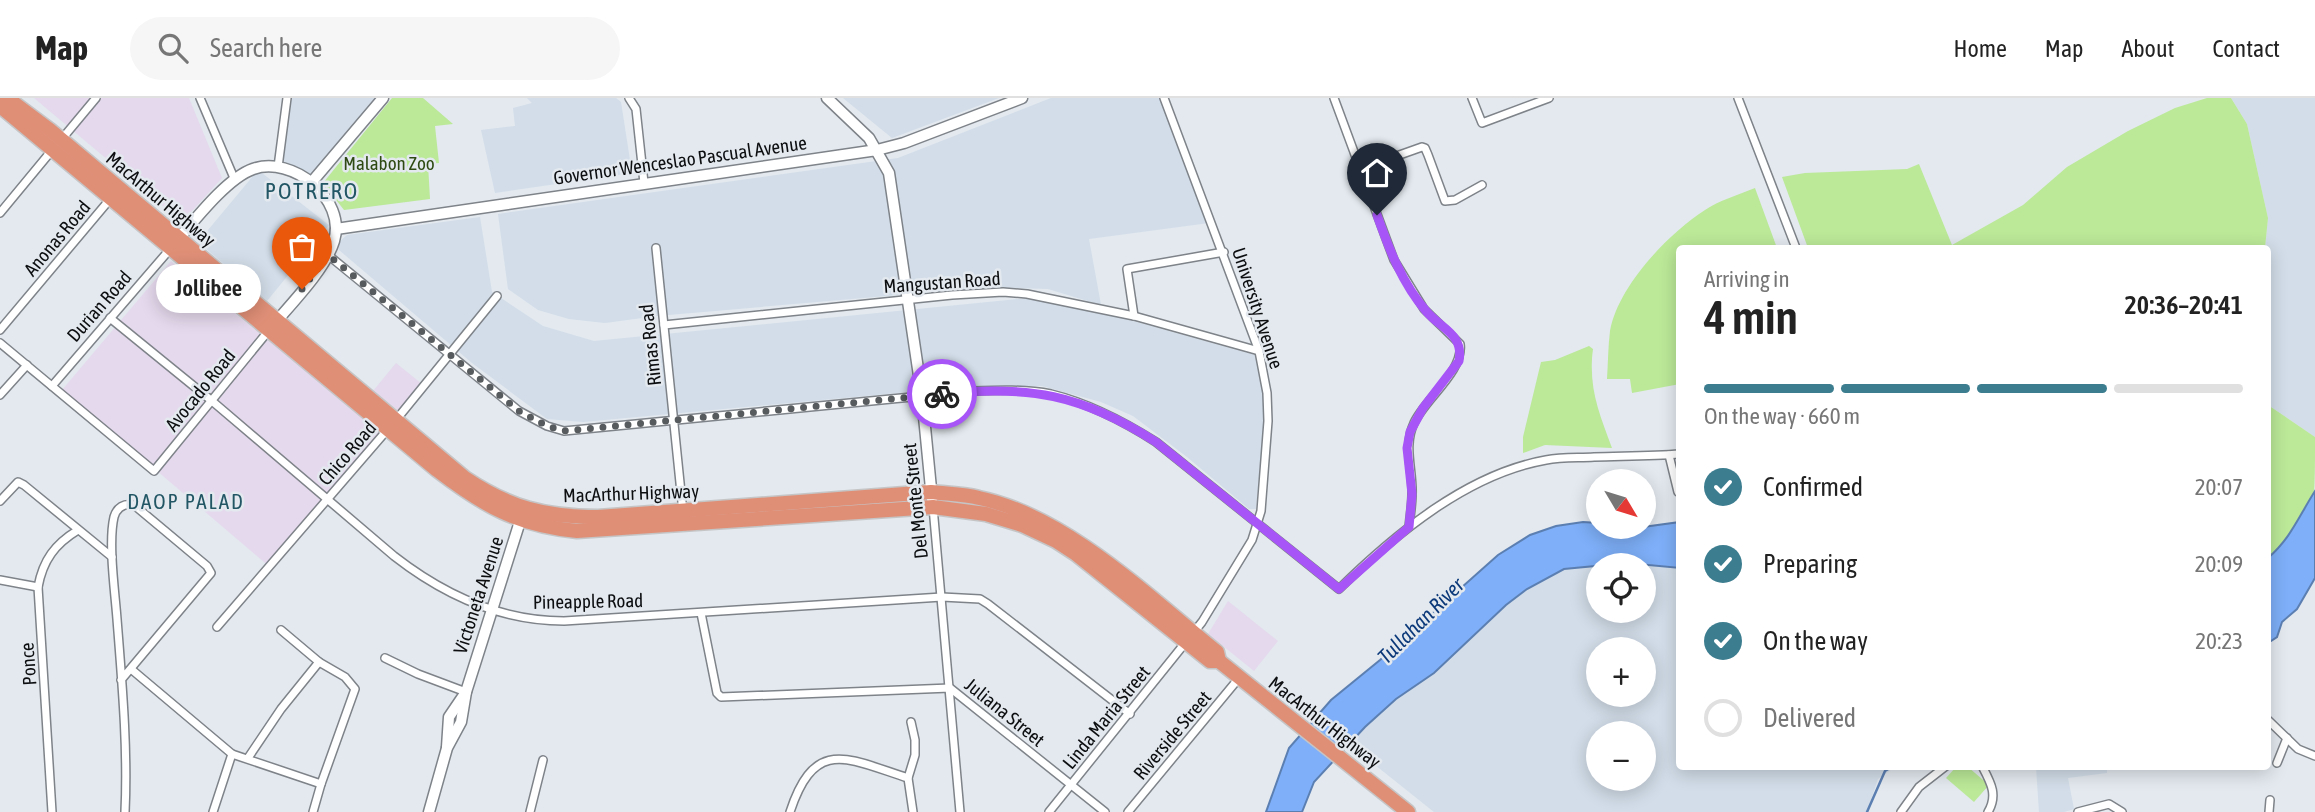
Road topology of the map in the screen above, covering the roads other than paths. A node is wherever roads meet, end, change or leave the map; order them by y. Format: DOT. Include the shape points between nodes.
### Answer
graph roads {
  1 [pos="7,98"];
  2 [pos="96,98"];
  3 [pos="200,98"];
  4 [pos="287,98"];
  5 [pos="383,98"];
  6 [pos="629,98"];
  7 [pos="827,98"];
  8 [pos="1022,98"];
  9 [pos="1164,98"];
  10 [pos="1334,98"];
  11 [pos="1472,98"];
  12 [pos="1549,98"];
  13 [pos="1738,98"];
  14 [pos="0,106"];
  15 [pos="57,144"];
  16 [pos="877,150"];
  17 [pos="278,167"];
  18 [pos="1360,169"];
  19 [pos="234,178"];
  20 [pos="311,183"];
  21 [pos="644,183"];
  22 [pos="1482,185"];
  23 [pos="111,198"];
  24 [pos="0,213"];
  25 [pos="337,229"];
  26 [pos="175,244"];
  27 [pos="1795,245"];
  28 [pos="656,248"];
  29 [pos="1224,252"];
  30 [pos="328,255"];
  31 [pos="497,296"];
  32 [pos="908,299"];
  33 [pos="1134,316"];
  34 [pos="110,318"];
  35 [pos="274,325"];
  36 [pos="664,326"];
  37 [pos="0,330"];
  38 [pos="0,343"];
  39 [pos="1259,351"];
  40 [pos="450,353"];
  41 [pos="27,365"];
  42 [pos="52,386"];
  43 [pos="0,395"];
  44 [pos="922,396"];
  45 [pos="212,401"];
  46 [pos="674,421"];
  47 [pos="393,424"];
  48 [pos="1676,454"];
  49 [pos="1669,455"];
  50 [pos="1676,484"];
  51 [pos="931,492"];
  52 [pos="328,500"];
  53 [pos="0,501"];
  54 [pos="933,508"];
  55 [pos="523,515"];
  56 [pos="684,517"];
  57 [pos="1258,525"];
  58 [pos="1409,527"];
  59 [pos="78,530"];
  60 [pos="112,557"];
  61 [pos="0,580"];
  62 [pos="38,587"];
  63 [pos="942,597"];
  64 [pos="491,610"];
  65 [pos="701,613"];
  66 [pos="217,627"];
  67 [pos="281,629"];
  68 [pos="1190,637"];
  69 [pos="385,658"];
  70 [pos="319,662"];
  71 [pos="131,669"];
  72 [pos="1239,678"];
  73 [pos="121,680"];
  74 [pos="950,688"];
  75 [pos="466,692"];
  76 [pos="1129,714"];
  77 [pos="911,722"];
  78 [pos="2271,723"];
  79 [pos="2287,738"];
  80 [pos="232,754"];
  81 [pos="2315,756"];
  82 [pos="248,758"];
  83 [pos="543,760"];
  84 [pos="2277,763"];
  85 [pos="1941,770"];
  86 [pos="1984,770"];
  87 [pos="908,778"];
  88 [pos="320,784"];
  89 [pos="1071,785"];
  90 [pos="2270,800"];
  91 [pos="2087,811"];
  92 [pos="52,812"];
  93 [pos="125,812"];
  94 [pos="213,812"];
  95 [pos="313,812"];
  96 [pos="429,812"];
  97 [pos="530,812"];
  98 [pos="790,812"];
  99 [pos="913,812"];
  100 [pos="960,812"];
  101 [pos="1049,812"];
  102 [pos="1105,812"];
  103 [pos="1128,812"];
  104 [pos="1408,812"];
  105 [pos="1901,812"];
  106 [pos="1988,812"];
  107 [pos="2078,812"];
  108 [pos="2122,812"];
  109 [pos="2269,812"];
  1 -- 15 [label="highway, MacArthur Highway"];
  2 -- 15 [label="street"];
  3 -- 19 [label="street"];
  4 -- 17 [label="street"];
  5 -- 20 [label="main road"];
  6 -- 21 [label="street" via="636,109"];
  7 -- 16 [label="main road, Del Monte Street"];
  8 -- 16 [label="main road, Governor Wenceslao Pascual Avenue"];
  9 -- 29 [label="street, University Avenue"];
  10 -- 18 [label="street"];
  11 -- 12 [label="street" via="1482,123"];
  13 -- 27 [label="street"];
  14 -- 15 [label="highway, MacArthur Highway"];
  15 -- 23 [label="highway, MacArthur Highway"];
  15 -- 24 [label="street"];
  15 -- 26 [label="highway, MacArthur Highway"];
  16 -- 21 [label="main road, Governor Wenceslao Pascual Avenue"];
  16 -- 32 [label="main road, Del Monte Street" via="889,173"];
  17 -- 19 [label="main road" via="255,168"];
  17 -- 20 [label="main road"];
  18 -- 22 [label="street" via="1422,147 1445,201"];
  18 -- 58 [label="street" via="1394,260 1424,309 1457,340 1461,350 1459,361 1410,432"];
  19 -- 26 [label="main road"];
  20 -- 25 [label="main road" via="325,195"];
  21 -- 25 [label="main road, Governor Wenceslao Pascual Avenue"];
  23 -- 26 [label="highway, MacArthur Highway"];
  23 -- 37 [label="street, Anonas Road"];
  25 -- 30 [label="main road"];
  26 -- 34 [label="street, Durian Road"];
  26 -- 35 [label="highway, MacArthur Highway"];
  28 -- 36 [label="street, Rimas Road"];
  29 -- 33 [label="street" via="1129,268"];
  29 -- 39 [label="street, University Avenue"];
  30 -- 35 [label="main road"];
  30 -- 40 [label="street"];
  31 -- 40 [label="street, Chico Road"];
  32 -- 33 [label="street, Mangustan Road" via="1021,293"];
  32 -- 36 [label="street, Mangustan Road"];
  32 -- 44 [label="main road, Del Monte Street"];
  33 -- 39 [label="street, Mangustan Road"];
  34 -- 42 [label="street, Durian Road"];
  34 -- 45 [label="street, Pineapple Road"];
  35 -- 45 [label="street, Avocado Road"];
  35 -- 47 [label="highway, MacArthur Highway"];
  36 -- 46 [label="street, Rimas Road"];
  38 -- 41 [label="street"];
  39 -- 57 [label="street, University Avenue" via="1269,421"];
  40 -- 46 [label="street" via="519,411 556,429"];
  40 -- 47 [label="street, Chico Road"];
  41 -- 42 [label="street"];
  41 -- 43 [label="street"];
  42 -- 45 [label="street, Avocado Road" via="154,471"];
  44 -- 46 [label="street"];
  44 -- 51 [label="main road, Del Monte Street"];
  44 -- 57 [label="street" via="1016,390 1051,394 1087,407 1123,421 1156,442"];
  45 -- 52 [label="street, Pineapple Road"];
  46 -- 56 [label="street, Rimas Road"];
  47 -- 52 [label="street, Chico Road"];
  47 -- 55 [label="highway, MacArthur Highway"];
  48 -- 49 [label="street"];
  49 -- 50 [label="street"];
  49 -- 58 [label="street" via="1543,460 1469,489"];
  51 -- 54 [label="main road, Del Monte Street"];
  51 -- 56 [label="highway, MacArthur Highway"];
  51 -- 68 [label="highway, MacArthur Highway" via="990,501 1063,532"];
  52 -- 64 [label="street, Pineapple Road" via="418,575"];
  52 -- 66 [label="street, Chico Road"];
  53 -- 59 [label="street" via="20,482"];
  54 -- 56 [label="highway, MacArthur Highway"];
  54 -- 63 [label="street, Del Monte Street"];
  54 -- 68 [label="highway, MacArthur Highway" via="986,514 1056,541"];
  55 -- 56 [label="highway, MacArthur Highway"];
  55 -- 64 [label="main road, Victoneta Avenue"];
  57 -- 58 [label="street" via="1339,589"];
  57 -- 68 [label="street, University Avenue" via="1232,576"];
  59 -- 60 [label="street"];
  59 -- 62 [label="street, Ponce" via="51,552"];
  60 -- 71 [label="street" via="114,516 129,504 211,573"];
  60 -- 73 [label="street"];
  61 -- 62 [label="street"];
  62 -- 92 [label="street, Ponce"];
  63 -- 65 [label="street, Pineapple Road"];
  63 -- 74 [label="street, Del Monte Street"];
  63 -- 76 [label="street, Pineapple Road" via="981,599"];
  64 -- 65 [label="street, Pineapple Road" via="564,621"];
  64 -- 75 [label="main road, Victoneta Avenue"];
  65 -- 74 [label="street" via="721,697"];
  67 -- 70 [label="street"];
  68 -- 72 [label="highway, MacArthur Highway" via="1210,661 1219,661"];
  68 -- 76 [label="street, Linda Maria Street"];
  69 -- 75 [label="street"];
  70 -- 82 [label="street"];
  70 -- 88 [label="street" via="345,677 355,689"];
  71 -- 73 [label="street"];
  71 -- 80 [label="street"];
  72 -- 103 [label="street, Riverside Street"];
  72 -- 104 [label="highway, MacArthur Highway"];
  73 -- 93 [label="street"];
  74 -- 89 [label="street, Juliana Street"];
  74 -- 100 [label="street, Del Monte Street"];
  75 -- 96 [label="main road, Victoneta Avenue" via="461,722 447,748"];
  76 -- 89 [label="street, Linda Maria Street"];
  77 -- 87 [label="street" via="915,755"];
  78 -- 79 [label="street"];
  79 -- 81 [label="street"];
  79 -- 84 [label="street"];
  80 -- 82 [label="street"];
  80 -- 94 [label="street"];
  82 -- 88 [label="street"];
  83 -- 97 [label="street"];
  85 -- 105 [label="street" via="1919,787"];
  86 -- 106 [label="street" via="1994,791"];
  87 -- 98 [label="street" via="846,758 823,761 797,790"];
  87 -- 99 [label="street"];
  88 -- 95 [label="street"];
  89 -- 101 [label="street, Linda Maria Street"];
  89 -- 102 [label="street, Juliana Street"];
  90 -- 109 [label="street"];
  91 -- 107 [label="street"];
  91 -- 108 [label="street" via="2109,804"];
}
